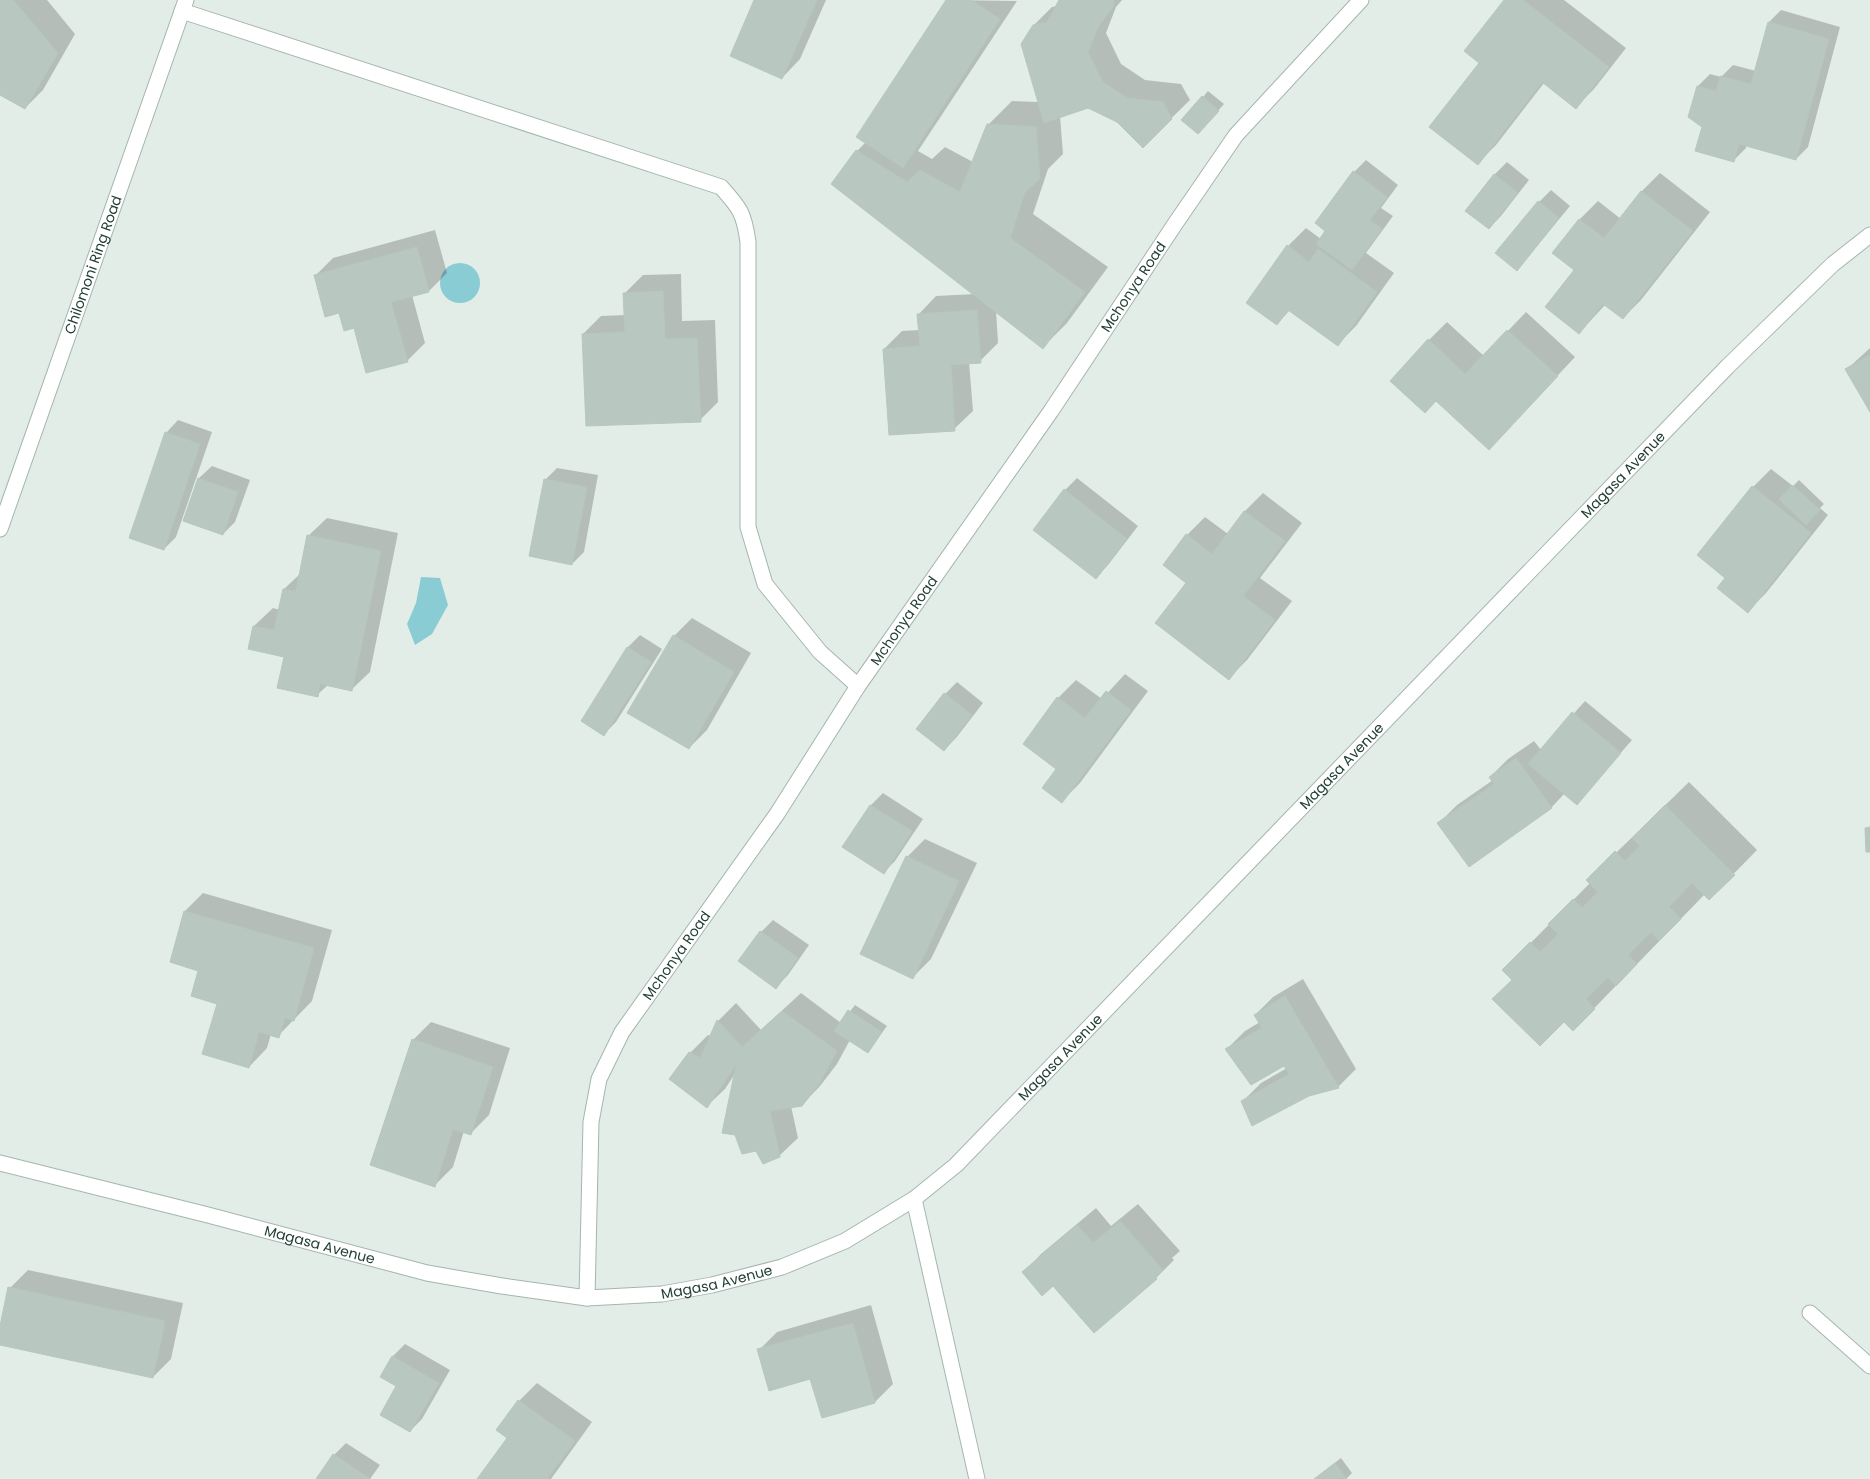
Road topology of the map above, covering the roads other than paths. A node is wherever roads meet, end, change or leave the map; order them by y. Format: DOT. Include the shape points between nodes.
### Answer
graph roads {
  1 [pos="1361,0"];
  2 [pos="184,6"];
  3 [pos="1870,235"];
  4 [pos="0,528"];
  5 [pos="858,686"];
  6 [pos="0,1163"];
  7 [pos="914,1199"];
  8 [pos="587,1298"];
  9 [pos="1810,1313"];
  10 [pos="1870,1366"];
  11 [pos="977,1479"];
  1 -- 5 [label="street, Mchonya Road" via="1236,135 1051,411"];
  2 -- 4 [label="street, Chilomoni Ring Road"];
  2 -- 5 [label="street" via="721,187 739,207 748,242 748,527 755,554 765,584 791,618 820,652"];
  3 -- 7 [label="street, Magasa Avenue" via="1833,264 1728,366 956,1166"];
  5 -- 8 [label="street, Mchonya Road" via="777,814 622,1032 599,1079 590,1122"];
  6 -- 8 [label="street, Magasa Avenue" via="426,1273"];
  7 -- 8 [label="street, Magasa Avenue" via="846,1241 782,1267 662,1294"];
  7 -- 11 [label="street"];
  9 -- 10 [label="street"];
}
